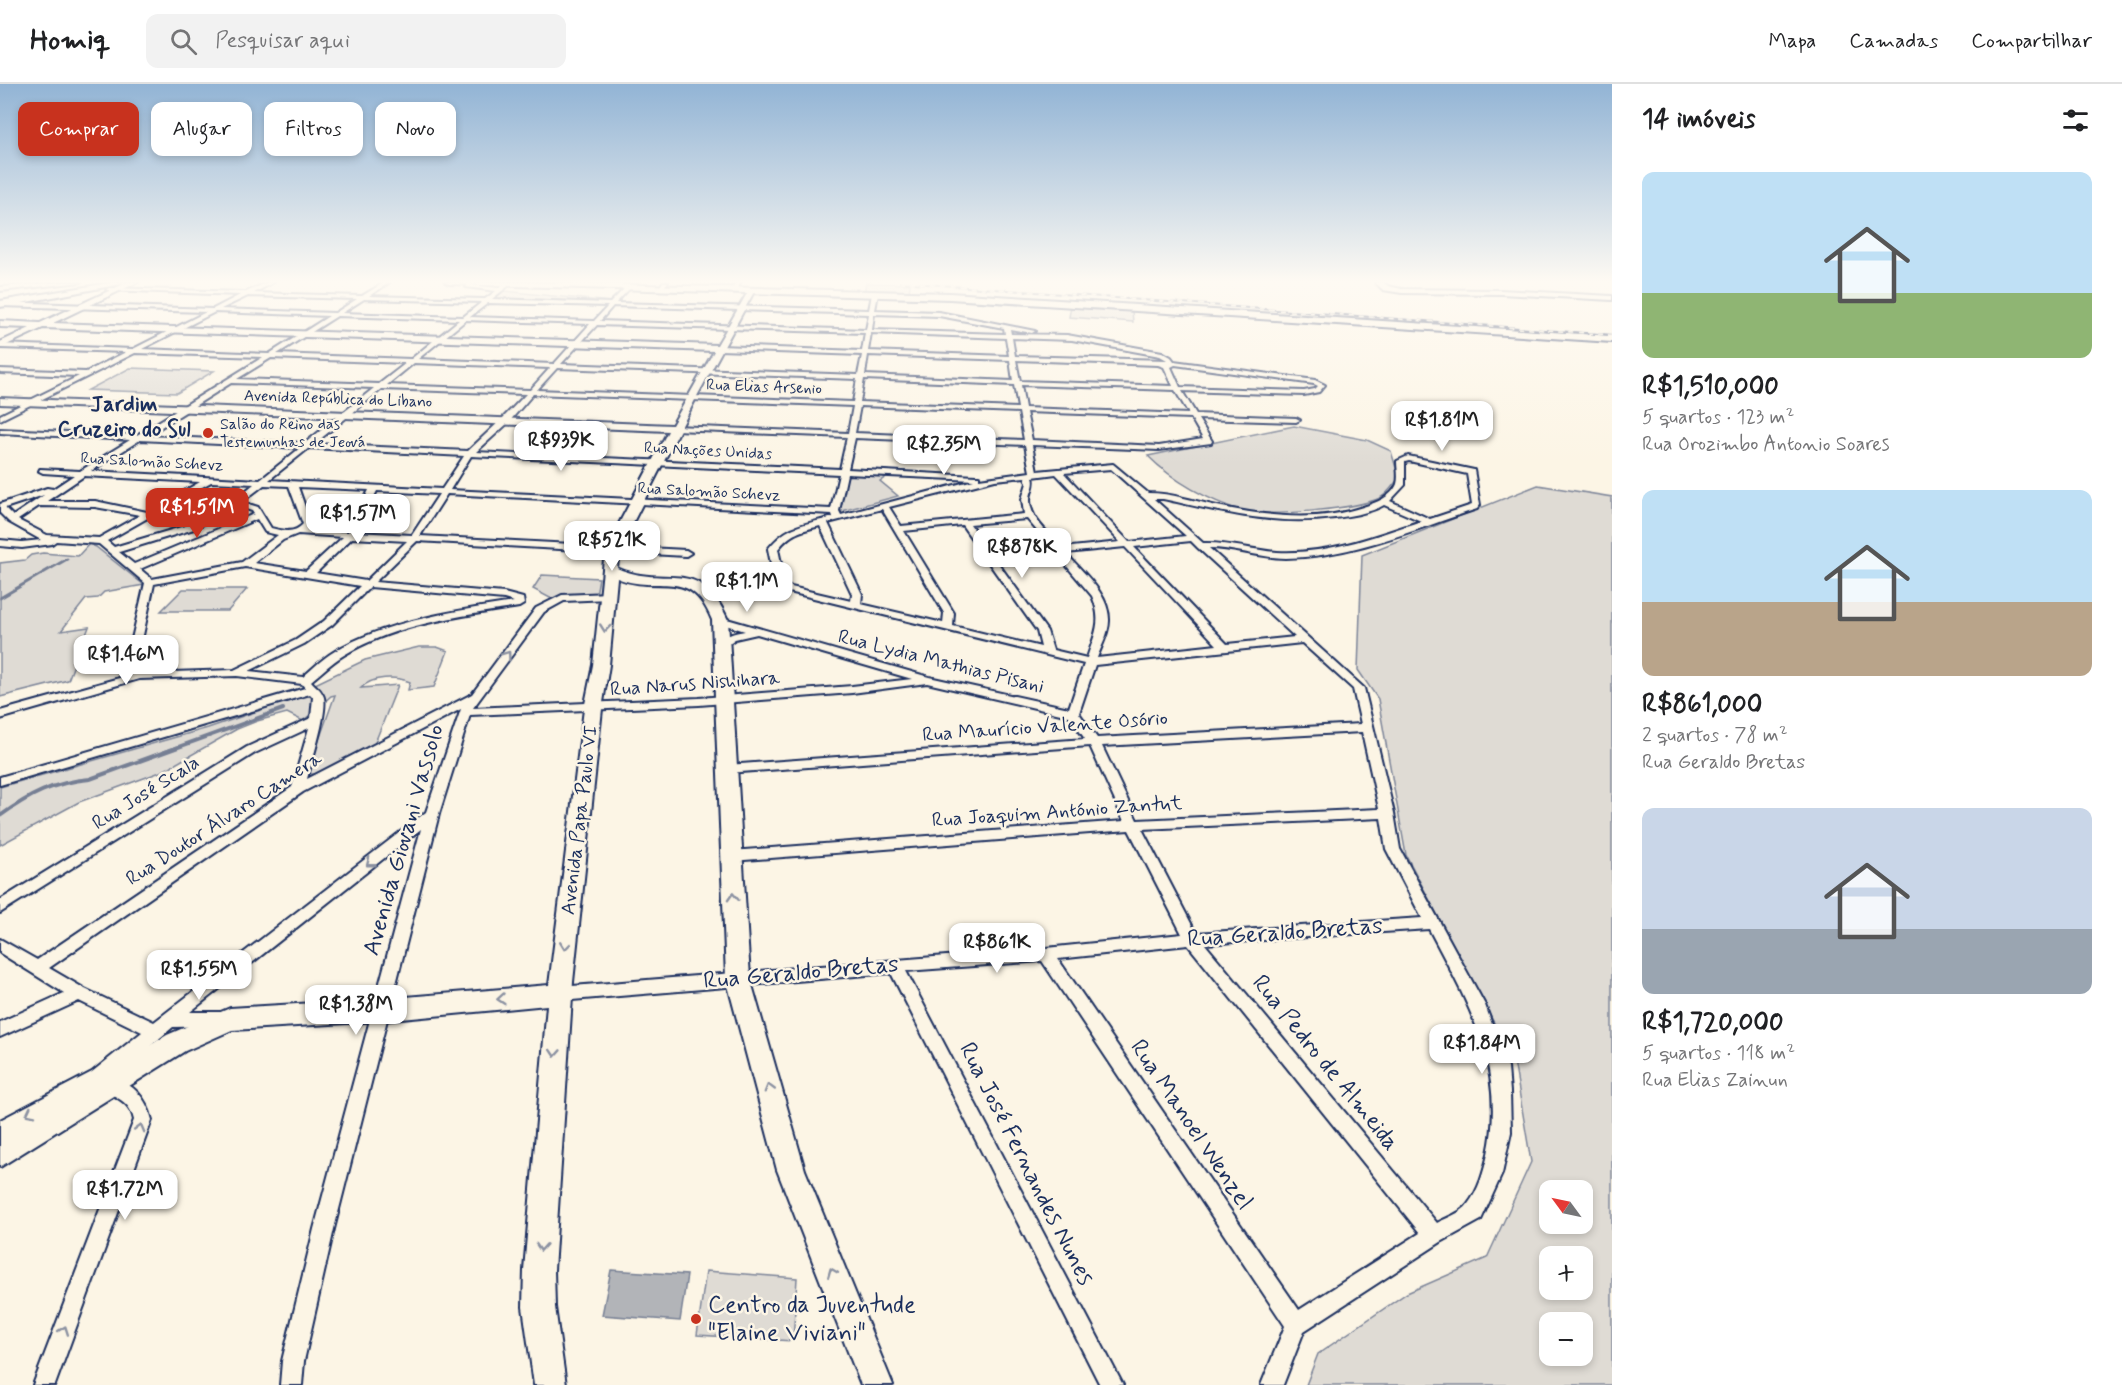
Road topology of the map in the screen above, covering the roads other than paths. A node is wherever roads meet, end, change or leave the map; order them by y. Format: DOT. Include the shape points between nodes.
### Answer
graph roads {
  1 [pos="149,343"];
  2 [pos="292,343"];
  3 [pos="434,343"];
  4 [pos="567,343"];
  5 [pos="577,343"];
  6 [pos="722,343"];
  7 [pos="865,343"];
  8 [pos="1010,343"];
  9 [pos="1099,343"];
  10 [pos="0,346"];
  11 [pos="719,348"];
  12 [pos="133,351"];
  13 [pos="863,352"];
  14 [pos="271,356"];
  15 [pos="1013,358"];
  16 [pos="412,361"];
  17 [pos="1170,364"];
  18 [pos="557,365"];
  19 [pos="0,371"];
  20 [pos="706,372"];
  21 [pos="85,374"];
  22 [pos="861,377"];
  23 [pos="231,381"];
  24 [pos="1015,382"];
  25 [pos="380,386"];
  26 [pos="1177,388"];
  27 [pos="533,392"];
  28 [pos="691,398"];
  29 [pos="0,401"];
  30 [pos="30,402"];
  31 [pos="856,404"];
  32 [pos="185,408"];
  33 [pos="1021,410"];
  34 [pos="344,415"];
  35 [pos="1194,417"];
  36 [pos="0,418"];
  37 [pos="1296,420"];
  38 [pos="505,421"];
  39 [pos="675,428"];
  40 [pos="0,431"];
  41 [pos="138,437"];
  42 [pos="851,437"];
  43 [pos="1028,442"];
  44 [pos="306,445"];
  45 [pos="468,455"];
  46 [pos="656,463"];
  47 [pos="43,471"];
  48 [pos="842,472"];
  49 [pos="1058,472"];
  50 [pos="82,473"];
  51 [pos="1031,475"];
  52 [pos="209,480"];
  53 [pos="982,481"];
  54 [pos="261,483"];
  55 [pos="63,485"];
  56 [pos="293,485"];
  57 [pos="373,490"];
  58 [pos="442,493"];
  59 [pos="1146,496"];
  60 [pos="1384,502"];
  61 [pos="39,503"];
  62 [pos="236,503"];
  63 [pos="636,503"];
  64 [pos="884,506"];
  65 [pos="0,508"];
  66 [pos="146,514"];
  67 [pos="259,515"];
  68 [pos="836,515"];
  69 [pos="1029,516"];
  70 [pos="12,520"];
  71 [pos="1428,521"];
  72 [pos="824,522"];
  73 [pos="964,522"];
  74 [pos="898,529"];
  75 [pos="298,532"];
  76 [pos="286,535"];
  77 [pos="348,536"];
  78 [pos="414,539"];
  79 [pos="64,540"];
  80 [pos="100,541"];
  81 [pos="1197,542"];
  82 [pos="0,543"];
  83 [pos="1128,545"];
  84 [pos="612,549"];
  85 [pos="112,551"];
  86 [pos="1060,552"];
  87 [pos="686,554"];
  88 [pos="244,564"];
  89 [pos="133,568"];
  90 [pos="609,569"];
  91 [pos="308,575"];
  92 [pos="636,579"];
  93 [pos="150,582"];
  94 [pos="369,583"];
  95 [pos="609,596"];
  96 [pos="856,605"];
  97 [pos="720,620"];
  98 [pos="948,627"];
  99 [pos="766,634"];
  100 [pos="1305,639"];
  101 [pos="722,644"];
  102 [pos="1225,648"];
  103 [pos="1048,651"];
  104 [pos="1090,662"];
  105 [pos="237,673"];
  106 [pos="138,676"];
  107 [pos="927,680"];
  108 [pos="310,685"];
  109 [pos="723,702"];
  110 [pos="468,706"];
  111 [pos="593,709"];
  112 [pos="1073,713"];
  113 [pos="0,715"];
  114 [pos="317,720"];
  115 [pos="1366,728"];
  116 [pos="1094,742"];
  117 [pos="727,769"];
  118 [pos="0,781"];
  119 [pos="298,789"];
  120 [pos="1387,813"];
  121 [pos="432,814"];
  122 [pos="1133,825"];
  123 [pos="730,856"];
  124 [pos="0,907"];
  125 [pos="1432,923"];
  126 [pos="1192,939"];
  127 [pos="0,946"];
  128 [pos="1046,954"];
  129 [pos="895,966"];
  130 [pos="38,967"];
  131 [pos="738,978"];
  132 [pos="79,994"];
  133 [pos="560,994"];
  134 [pos="381,1010"];
  135 [pos="0,1030"];
  136 [pos="167,1031"];
  137 [pos="105,1081"];
  138 [pos="0,1129"];
  139 [pos="0,1154"];
  140 [pos="1434,1235"];
  141 [pos="1296,1324"];
  142 [pos="44,1385"];
  143 [pos="291,1385"];
  144 [pos="550,1385"];
  145 [pos="877,1385"];
  146 [pos="1112,1385"];
  147 [pos="1272,1385"];
  1 -- 12 [label="street"];
  2 -- 14 [label="street"];
  3 -- 16 [label="street"];
  4 -- 5 [label="main road"];
  5 -- 11 [label="main road"];
  5 -- 18 [label="street"];
  6 -- 11 [label="main road, Avenida Papa Paulo VI"];
  7 -- 13 [label="street"];
  8 -- 15 [label="street"];
  9 -- 17 [label="street" via="1162,354"];
  10 -- 12 [label="street"];
  11 -- 13 [label="street"];
  11 -- 20 [label="main road, Avenida Papa Paulo VI"];
  12 -- 14 [label="street"];
  12 -- 21 [label="street"];
  13 -- 15 [label="street"];
  13 -- 22 [label="street"];
  14 -- 16 [label="street"];
  14 -- 23 [label="street"];
  15 -- 17 [label="street"];
  15 -- 24 [label="street"];
  16 -- 18 [label="street"];
  16 -- 25 [label="street"];
  17 -- 26 [label="street"];
  17 -- 26 [label="street" via="1322,385 1317,391 1304,393"];
  18 -- 20 [label="street"];
  18 -- 27 [label="street"];
  19 -- 21 [label="street"];
  20 -- 22 [label="street"];
  20 -- 28 [label="main road, Avenida Papa Paulo VI"];
  21 -- 30 [label="street"];
  22 -- 24 [label="street"];
  22 -- 31 [label="street"];
  23 -- 25 [label="street, Rua Elias Arsenio"];
  23 -- 32 [label="street"];
  24 -- 26 [label="street"];
  24 -- 33 [label="street"];
  25 -- 27 [label="street, Rua Elias Arsenio"];
  25 -- 34 [label="street"];
  26 -- 35 [label="street"];
  27 -- 28 [label="street, Rua Elias Arsenio"];
  27 -- 38 [label="street"];
  28 -- 31 [label="street, Rua Elias Arsenio"];
  28 -- 39 [label="main road, Avenida Papa Paulo VI"];
  29 -- 30 [label="main road, Avenida República do Libano"];
  30 -- 32 [label="main road, Avenida República do Libano"];
  30 -- 36 [label="street"];
  31 -- 33 [label="street, Rua Elias Arsenio"];
  31 -- 42 [label="street"];
  32 -- 34 [label="main road, Avenida República do Libano"];
  32 -- 41 [label="street"];
  33 -- 35 [label="street, Rua Elias Arsenio"];
  33 -- 43 [label="street"];
  34 -- 38 [label="main road, Avenida República do Libano"];
  34 -- 44 [label="street"];
  35 -- 37 [label="street, Rua Elias Arsenio"];
  35 -- 43 [label="street" via="1208,441 1159,448"];
  38 -- 39 [label="main road, Avenida República do Libano"];
  38 -- 45 [label="street"];
  39 -- 42 [label="street"];
  39 -- 46 [label="main road, Avenida Papa Paulo VI"];
  40 -- 41 [label="street, Rua Nações Unidas"];
  41 -- 44 [label="street, Rua Nações Unidas"];
  41 -- 50 [label="street"];
  42 -- 43 [label="street"];
  42 -- 48 [label="street"];
  43 -- 51 [label="street"];
  44 -- 45 [label="street, Rua Nações Unidas"];
  44 -- 54 [label="street"];
  45 -- 46 [label="street, Rua Nações Unidas"];
  45 -- 58 [label="street"];
  46 -- 48 [label="street, Rua Nações Unidas"];
  46 -- 63 [label="main road, Avenida Papa Paulo VI"];
  47 -- 50 [label="street, Rua Salomão Schevz"];
  48 -- 53 [label="street, Rua Nações Unidas" via="974,477"];
  48 -- 68 [label="street"];
  49 -- 51 [label="street"];
  49 -- 59 [label="street" via="1113,466"];
  49 -- 83 [label="street"];
  50 -- 52 [label="street, Rua Salomão Schevz"];
  50 -- 55 [label="street"];
  51 -- 53 [label="street"];
  51 -- 69 [label="street" via="1026,500"];
  52 -- 54 [label="street, Rua Salomão Schevz"];
  52 -- 66 [label="street"];
  53 -- 64 [label="street"];
  54 -- 56 [label="street, Rua Salomão Schevz"];
  54 -- 62 [label="street"];
  55 -- 61 [label="street"];
  55 -- 65 [label="street"];
  56 -- 57 [label="street, Rua Salomão Schevz"];
  56 -- 75 [label="street" via="307,524"];
  57 -- 58 [label="street, Rua Salomão Schevz"];
  57 -- 77 [label="street"];
  58 -- 63 [label="street, Rua Salomão Schevz"];
  58 -- 78 [label="street"];
  59 -- 60 [label="street" via="1276,518 1335,515"];
  59 -- 81 [label="street"];
  60 -- 71 [label="street"];
  60 -- 71 [label="street" via="1401,485 1401,461 1405,458 1471,472 1476,505"];
  61 -- 66 [label="street" via="95,504"];
  61 -- 70 [label="street"];
  62 -- 67 [label="street" via="251,507"];
  62 -- 85 [label="street" via="185,530"];
  63 -- 68 [label="street, Rua Salomão Schevz"];
  63 -- 84 [label="main road, Avenida Papa Paulo VI"];
  64 -- 68 [label="street"];
  64 -- 74 [label="street"];
  65 -- 70 [label="street"];
  66 -- 80 [label="street"];
  67 -- 76 [label="street" via="268,530"];
  67 -- 89 [label="street"];
  68 -- 72 [label="street"];
  69 -- 73 [label="street"];
  69 -- 86 [label="street"];
  70 -- 79 [label="street" via="40,536"];
  71 -- 81 [label="street" via="1336,549 1289,555"];
  72 -- 96 [label="street" via="856,594"];
  72 -- 96 [label="street" via="792,531 775,544 780,583 788,589"];
  73 -- 74 [label="street"];
  73 -- 103 [label="street" via="1042,631"];
  74 -- 98 [label="street" via="949,613"];
  75 -- 76 [label="street"];
  75 -- 77 [label="street"];
  76 -- 88 [label="street"];
  77 -- 78 [label="street"];
  77 -- 91 [label="street"];
  78 -- 84 [label="street"];
  78 -- 94 [label="street"];
  79 -- 80 [label="street"];
  79 -- 82 [label="street" via="22,545"];
  80 -- 85 [label="street"];
  81 -- 83 [label="street"];
  81 -- 100 [label="street"];
  83 -- 86 [label="street"];
  83 -- 102 [label="street"];
  84 -- 87 [label="street"];
  84 -- 90 [label="main road, Avenida Papa Paulo VI"];
  85 -- 89 [label="street"];
  86 -- 104 [label="street" via="1097,595 1103,610 1104,623"];
  88 -- 91 [label="street"];
  88 -- 93 [label="street"];
  89 -- 93 [label="street"];
  90 -- 92 [label="main road"];
  90 -- 95 [label="main road, Avenida Papa Paulo VI"];
  91 -- 94 [label="street"];
  92 -- 95 [label="main road"];
  92 -- 97 [label="main road" via="672,578 692,584 713,603"];
  93 -- 106 [label="street" via="130,669"];
  94 -- 105 [label="street" via="315,633"];
  94 -- 108 [label="street" via="512,597 519,603 440,619 366,640 341,652"];
  110 -- 95 [label="street, Avenida Giovani Vassolo, one-way" via="540,610 562,598"];
  95 -- 111 [label="main road, Avenida Papa Paulo VI, one-way"];
  96 -- 98 [label="street"];
  97 -- 99 [label="street, Rua Lydia Mathias Pisani"];
  97 -- 101 [label="main road"];
  98 -- 103 [label="street"];
  99 -- 101 [label="street" via="743,633"];
  99 -- 107 [label="street, Rua Lydia Mathias Pisani"];
  100 -- 102 [label="street"];
  100 -- 115 [label="street" via="1358,688"];
  101 -- 109 [label="main road"];
  102 -- 104 [label="street"];
  103 -- 104 [label="street"];
  104 -- 112 [label="street"];
  105 -- 106 [label="street"];
  105 -- 108 [label="street"];
  106 -- 113 [label="street"];
  107 -- 109 [label="street, Rua Narus Nishihara"];
  107 -- 112 [label="street, Rua Lydia Mathias Pisani"];
  108 -- 114 [label="street" via="319,697"];
  108 -- 118 [label="street"];
  109 -- 111 [label="street, Rua Narus Nishihara"];
  109 -- 117 [label="main road"];
  110 -- 111 [label="street, Rua Narus Nishihara"];
  110 -- 119 [label="street, Rua Doutor Álvaro Camera" via="440,714"];
  110 -- 121 [label="street, Avenida Giovani Vassolo"];
  111 -- 133 [label="main road, Avenida Papa Paulo VI, one-way"];
  112 -- 116 [label="street, Rua Pedro de Almeida"];
  114 -- 119 [label="street"];
  114 -- 124 [label="street, Rua José Scala" via="251,750"];
  115 -- 116 [label="street, Rua Maurício Valente Osório"];
  115 -- 120 [label="street"];
  116 -- 117 [label="street, Rua Maurício Valente Osório"];
  116 -- 122 [label="street, Rua Pedro de Almeida"];
  117 -- 123 [label="main road"];
  119 -- 130 [label="street, Rua Doutor Álvaro Camera"];
  120 -- 122 [label="street, Rua Joaquim António Zantut"];
  120 -- 125 [label="street" via="1393,849"];
  121 -- 134 [label="street, Avenida Giovani Vassolo"];
  121 -- 136 [label="street, one-way"];
  122 -- 123 [label="street, Rua Joaquim António Zantut"];
  122 -- 126 [label="street, Rua Pedro de Almeida"];
  131 -- 123 [label="main road, one-way"];
  125 -- 126 [label="street, Rua Geraldo Bretas"];
  125 -- 140 [label="street" via="1486,1025 1498,1068 1502,1132 1493,1174 1474,1213"];
  126 -- 128 [label="street, Rua Geraldo Bretas"];
  126 -- 140 [label="street, Rua Pedro de Almeida"];
  127 -- 130 [label="street"];
  128 -- 129 [label="street, Rua Geraldo Bretas"];
  128 -- 141 [label="street, Rua Manoel Wenzel"];
  129 -- 131 [label="street, Rua Geraldo Bretas"];
  129 -- 146 [label="street, Rua José Fernandes Nunes"];
  130 -- 132 [label="street"];
  131 -- 133 [label="street, Rua Geraldo Bretas"];
  145 -- 131 [label="main road, one-way" via="791,1170"];
  132 -- 135 [label="street"];
  132 -- 136 [label="street"];
  133 -- 134 [label="main road, Rua Geraldo Bretas, one-way"];
  133 -- 144 [label="main road, Avenida Papa Paulo VI, one-way" via="539,1307"];
  134 -- 136 [label="main road, Rua Geraldo Bretas" via="230,1019"];
  134 -- 143 [label="street, Avenida Giovani Vassolo" via="324,1228"];
  136 -- 137 [label="main road"];
  137 -- 138 [label="street, one-way"];
  137 -- 139 [label="main road"];
  142 -- 137 [label="street, one-way" via="143,1120 130,1093"];
  140 -- 141 [label="street"];
  141 -- 147 [label="street"];
}
